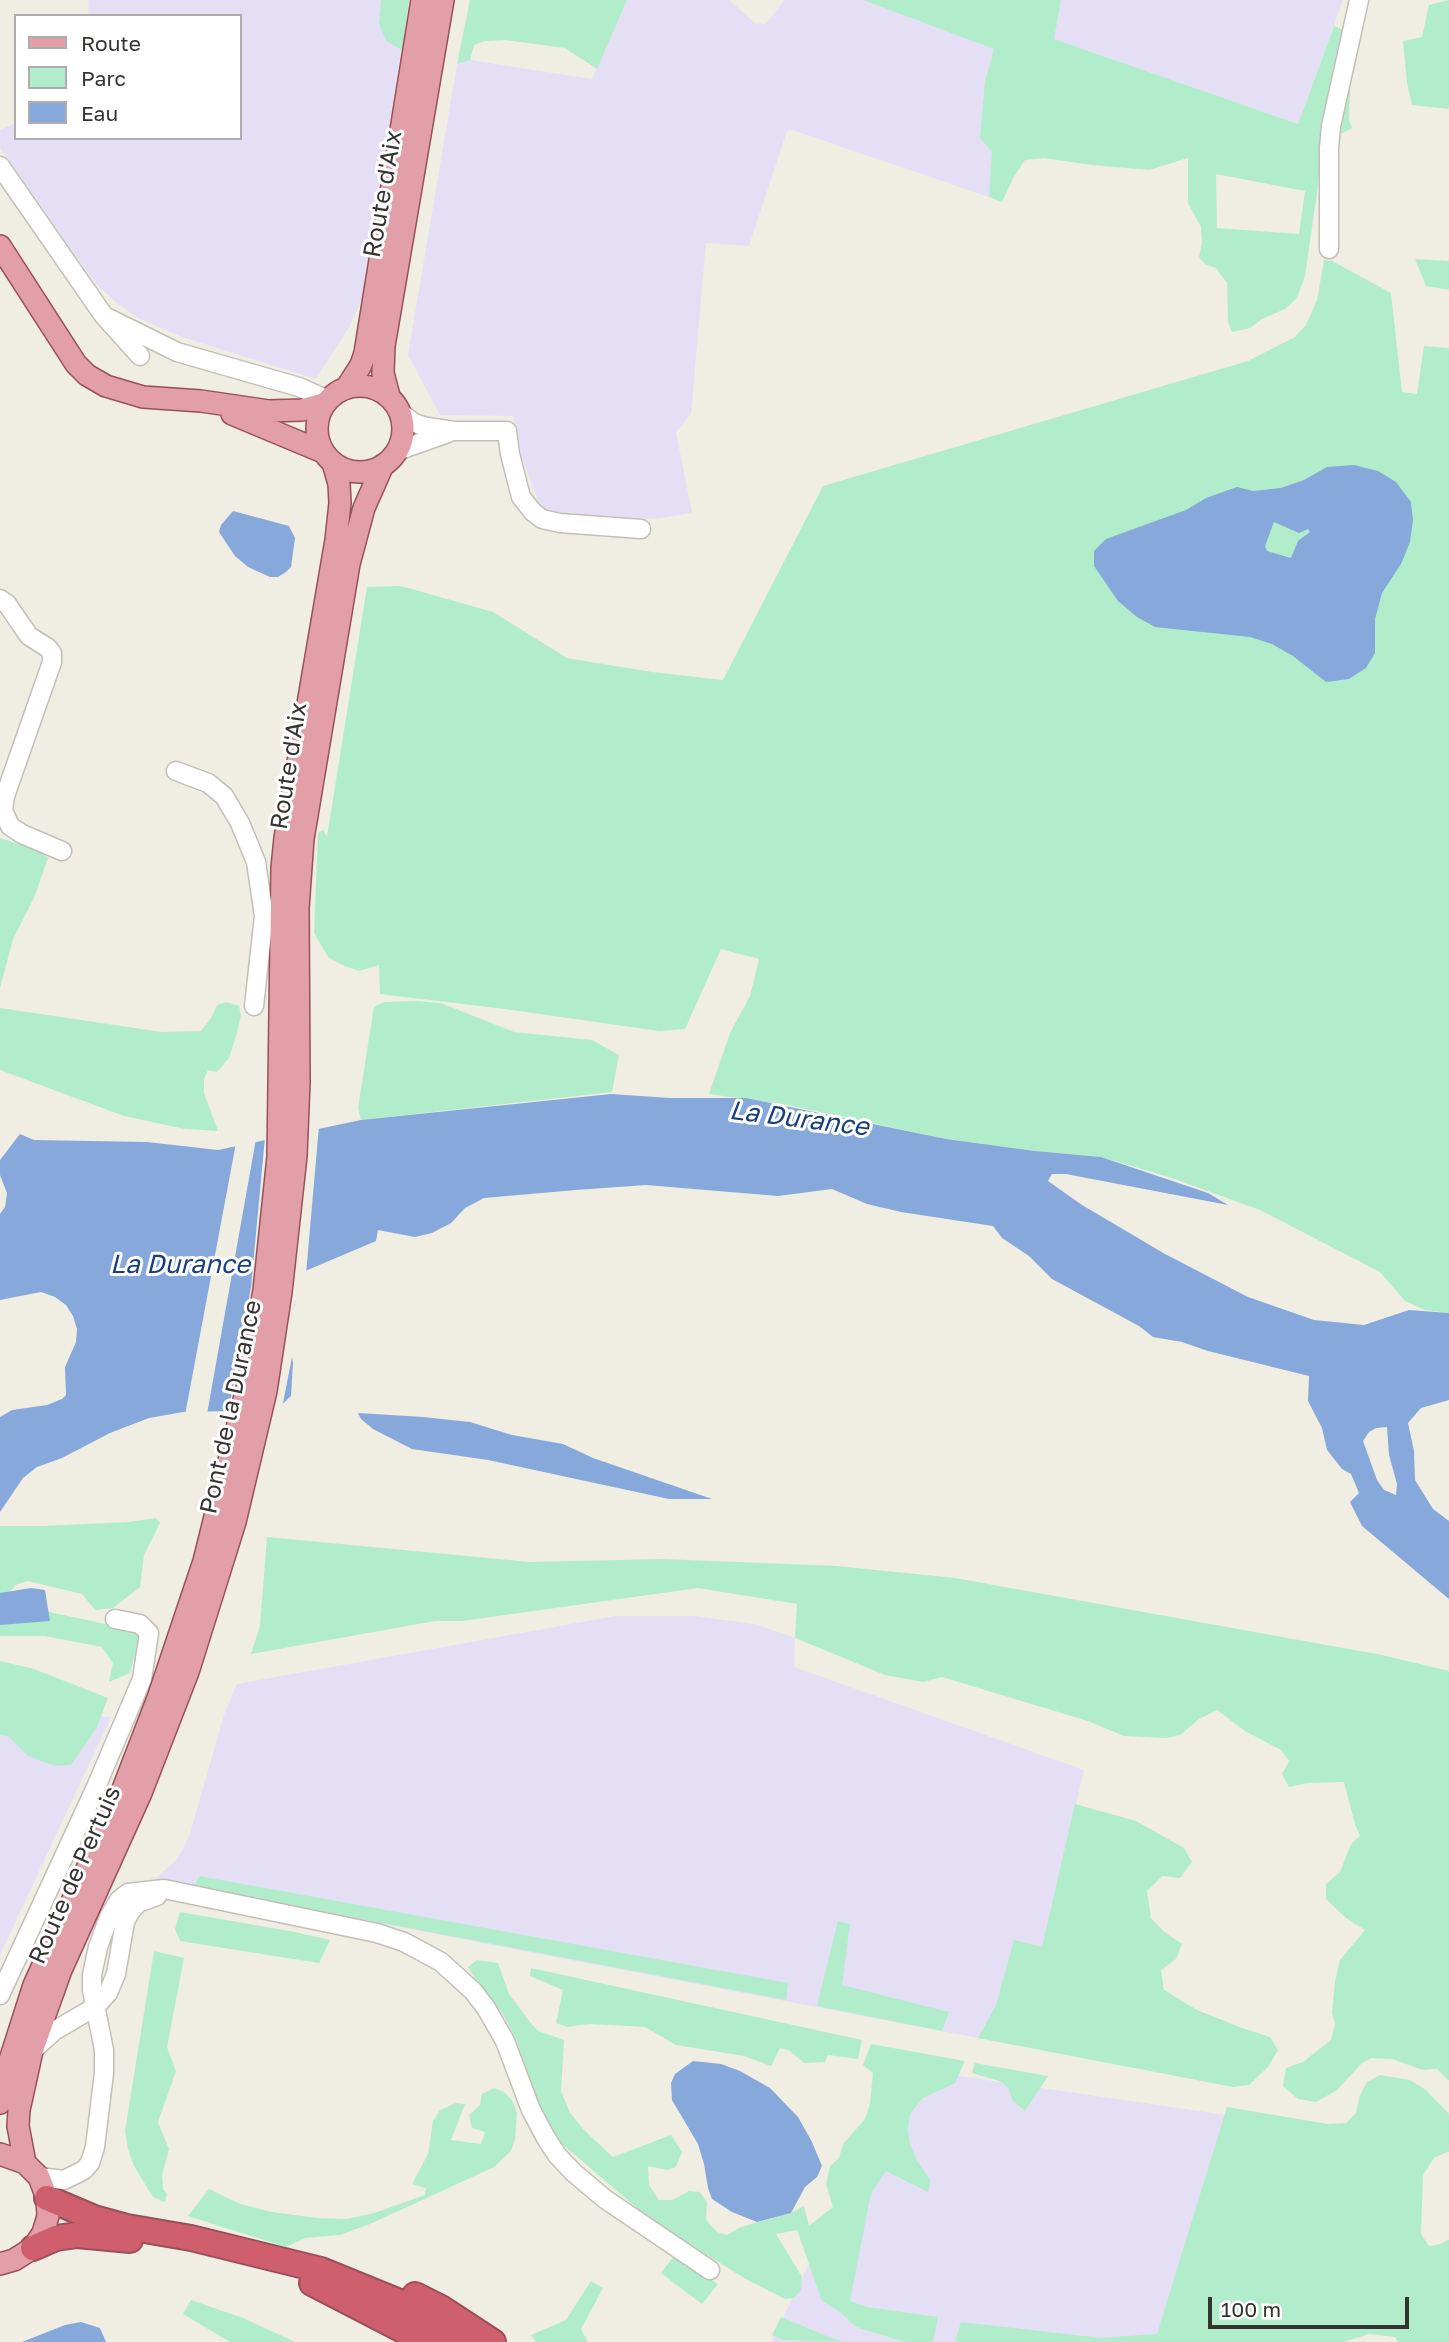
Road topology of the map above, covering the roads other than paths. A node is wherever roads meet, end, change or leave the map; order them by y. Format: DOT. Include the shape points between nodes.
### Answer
graph roads {
  1 [pos="422,0"];
  2 [pos="443,0"];
  3 [pos="1359,0"];
  4 [pos="0,166"];
  5 [pos="0,246"];
  6 [pos="1329,249"];
  7 [pos="104,316"];
  8 [pos="140,356"];
  9 [pos="347,387"];
  10 [pos="201,401"];
  11 [pos="326,402"];
  12 [pos="395,405"];
  13 [pos="454,431"];
  14 [pos="328,457"];
  15 [pos="390,458"];
  16 [pos="641,529"];
  17 [pos="0,598"];
  18 [pos="176,771"];
  19 [pos="62,851"];
  20 [pos="254,1006"];
  21 [pos="289,1082"];
  22 [pos="198,1611"];
  23 [pos="115,1619"];
  24 [pos="0,1995"];
  25 [pos="94,2007"];
  26 [pos="32,2051"];
  27 [pos="0,2103"];
  28 [pos="0,2154"];
  29 [pos="37,2180"];
  30 [pos="33,2248"];
  31 [pos="1,2266"];
  32 [pos="321,2270"];
  33 [pos="709,2270"];
  34 [pos="358,2295"];
  35 [pos="403,2342"];
  36 [pos="426,2342"];
  37 [pos="440,2342"];
  38 [pos="460,2342"];
  39 [pos="493,2342"];
  1 -- 9 [label="main road, Route d'Aix" via="365,353"];
  2 -- 12 [label="main road, Route d'Aix" via="384,346 383,373"];
  3 -- 6 [label="street" via="1331,126"];
  4 -- 7 [label="street"];
  5 -- 10 [label="main road" via="87,375 123,392"];
  7 -- 8 [label="street"];
  7 -- 11 [label="street" via="177,352 299,387"];
  9 -- 11 [label="main road"];
  9 -- 12 [label="main road" via="369,386"];
  10 -- 11 [label="main road" via="269,411 302,410"];
  10 -- 14 [label="main road"];
  11 -- 14 [label="main road" via="316,433"];
  12 -- 13 [label="street" via="419,425"];
  12 -- 15 [label="main road" via="403,433"];
  13 -- 15 [label="street"];
  13 -- 16 [label="street" via="507,431 521,497 542,519"];
  14 -- 15 [label="main road" via="352,471 373,470"];
  14 -- 21 [label="main road, Route d'Aix" via="339,484 340,503 282,868"];
  15 -- 21 [label="main road, Route d'Aix" via="364,508 349,565 303,839"];
  17 -- 19 [label="street" via="29,636 52,653 3,810 10,826"];
  18 -- 20 [label="street" via="208,783 224,796 256,863 264,916"];
  21 -- 22 [label="main road, Pont de la Durance" via="264,1290 263,1349 247,1388"];
  22 -- 26 [label="main road, Route de Pertuis" via="156,1756 61,1970"];
  22 -- 27 [label="main road, Route de Pertuis" via="34,1985"];
  23 -- 24 [label="street" via="140,1624 149,1633 142,1679"];
  25 -- 26 [label="street" via="54,2031"];
  25 -- 29 [label="street" via="104,2073 90,2163 64,2180"];
  25 -- 33 [label="street" via="92,1975 98,1947 108,1917 128,1893 164,1889 404,1942 441,1962 486,2008 505,2041 531,2110 557,2155 605,2199"];
  26 -- 29 [label="main road, Route de Pertuis" via="18,2126"];
  28 -- 29 [label="main road"];
  29 -- 30 [label="main road, Route de Pertuis" via="48,2216"];
  29 -- 32 [label="highway" via="94,2218"];
  30 -- 31 [label="main road"];
  30 -- 34 [label="highway" via="77,2235 149,2242 288,2273"];
  32 -- 34 [label="highway"];
  32 -- 39 [label="highway" via="369,2277 398,2287 442,2308"];
  34 -- 35 [label="highway"];
  34 -- 36 [label="highway"];
  34 -- 37 [label="highway"];
  34 -- 38 [label="highway" via="385,2295"];
}
